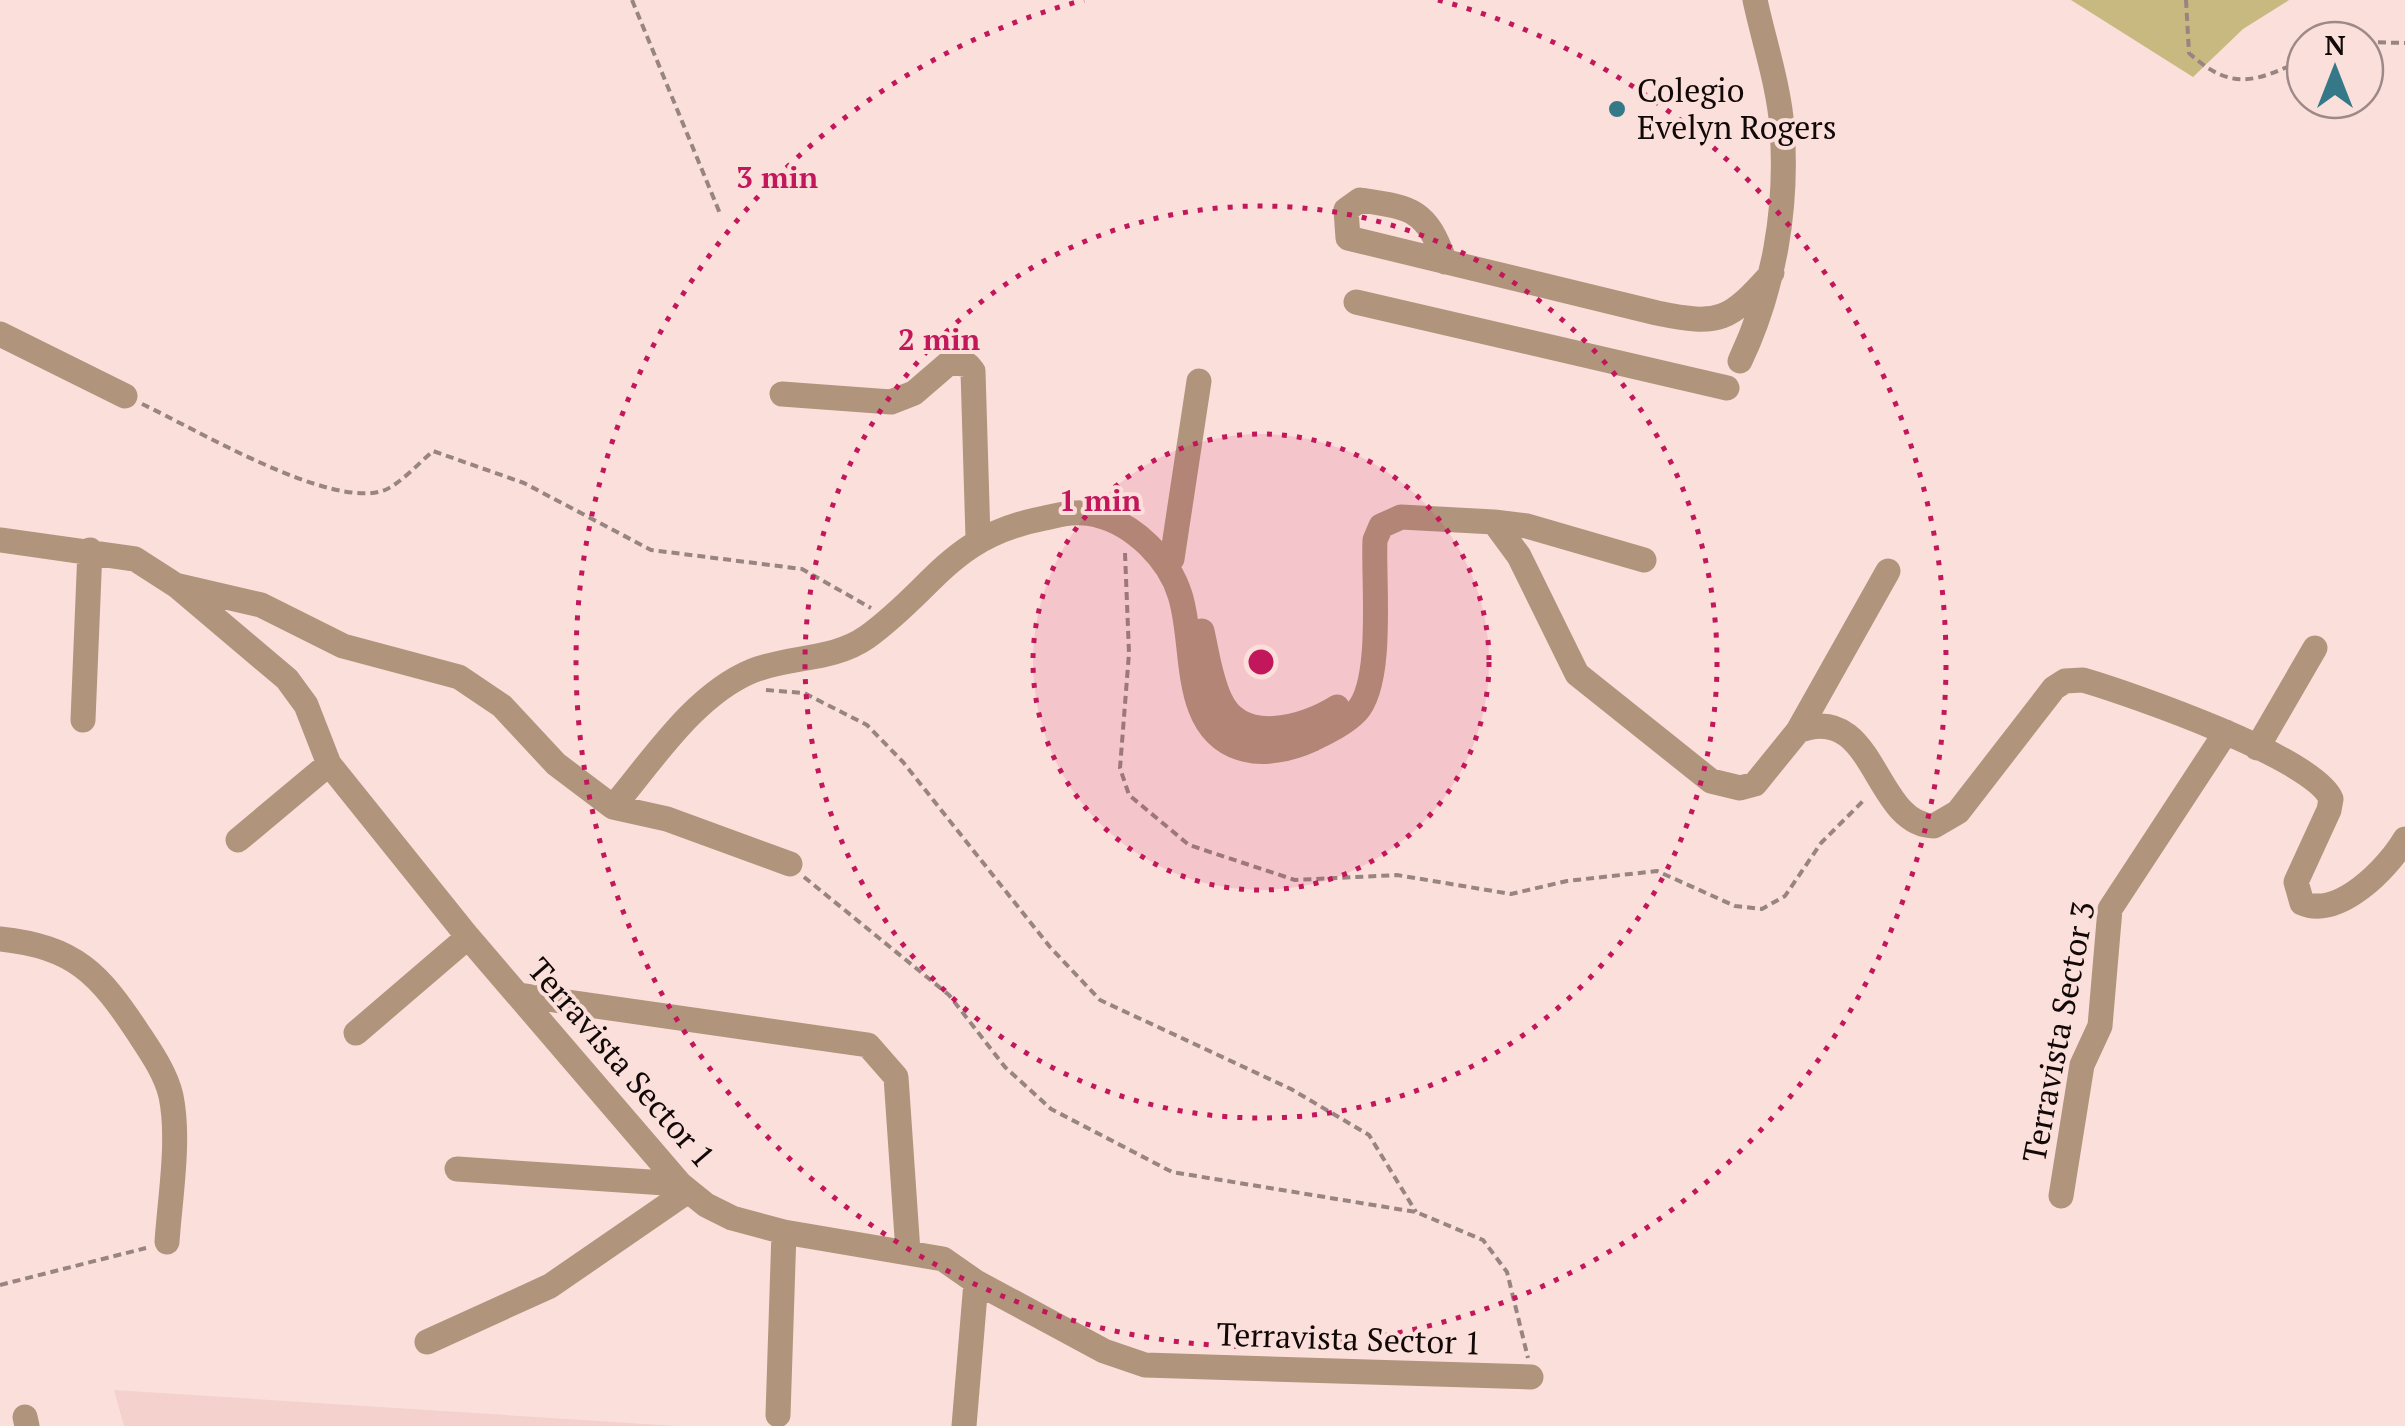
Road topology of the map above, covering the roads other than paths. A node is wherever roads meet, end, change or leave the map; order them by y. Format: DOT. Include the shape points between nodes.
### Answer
graph roads {
  1 [pos="1755,0"];
  2 [pos="1445,262"];
  3 [pos="1772,273"];
  4 [pos="1356,302"];
  5 [pos="1723,318"];
  6 [pos="0,334"];
  7 [pos="1199,381"];
  8 [pos="1727,388"];
  9 [pos="782,394"];
  10 [pos="125,396"];
  11 [pos="1494,522"];
  12 [pos="1132,532"];
  13 [pos="978,538"];
  14 [pos="0,540"];
  15 [pos="90,550"];
  16 [pos="1172,559"];
  17 [pos="1644,560"];
  18 [pos="1888,571"];
  19 [pos="178,586"];
  20 [pos="2315,648"];
  21 [pos="1370,678"];
  22 [pos="84,720"];
  23 [pos="1798,731"];
  24 [pos="2226,732"];
  25 [pos="2257,748"];
  26 [pos="329,764"];
  27 [pos="612,807"];
  28 [pos="2405,839"];
  29 [pos="238,840"];
  30 [pos="790,864"];
  31 [pos="468,937"];
  32 [pos="0,940"];
  33 [pos="518,995"];
  34 [pos="356,1033"];
  35 [pos="457,1169"];
  36 [pos="684,1187"];
  37 [pos="2061,1196"];
  38 [pos="168,1230"];
  39 [pos="784,1232"];
  40 [pos="908,1252"];
  41 [pos="976,1282"];
  42 [pos="427,1342"];
  43 [pos="1532,1377"];
  44 [pos="778,1415"];
  45 [pos="964,1426"];
  1 -- 3 [label="street" via="1782,128"];
  2 -- 2 [label="street" via="1348,238 1345,213 1353,202 1405,208 1428,222"];
  2 -- 5 [label="street" via="1674,316"];
  3 -- 5 [label="street"];
  3 -- 5 [label="street" via="1762,316 1740,361"];
  4 -- 8 [label="street"];
  6 -- 10 [label="street"];
  7 -- 16 [label="street"];
  9 -- 13 [label="street" via="891,402 914,393 950,362 968,365"];
  11 -- 17 [label="street"];
  11 -- 21 [label="street" via="1401,517 1381,526"];
  11 -- 23 [label="street" via="1577,674 1711,781 1740,788 1755,784"];
  12 -- 13 [label="street" via="1072,512"];
  12 -- 16 [label="street"];
  12 -- 21 [label="street" via="1174,581 1199,706 1226,744 1249,752 1304,744 1358,710"];
  13 -- 27 [label="street" via="865,638 829,655 753,671 723,687"];
  14 -- 15 [label="street, Terravista Sector 1"];
  15 -- 19 [label="street, Terravista Sector 1" via="135,559"];
  15 -- 22 [label="street"];
  16 -- 21 [label="street" via="1194,600 1219,699 1234,720 1290,728 1320,718"];
  18 -- 23 [label="street"];
  19 -- 26 [label="street, Terravista Sector 1" via="287,679 306,705"];
  19 -- 27 [label="street" via="262,606 343,646 460,678 502,706 556,764"];
  20 -- 25 [label="street"];
  23 -- 24 [label="street" via="1843,731 1912,820 1934,826 1949,820 2054,688 2071,680"];
  24 -- 25 [label="street"];
  24 -- 37 [label="street, Terravista Sector 3" via="2110,910 2100,1026 2082,1065"];
  25 -- 28 [label="street" via="2319,780 2331,799 2296,882 2302,903 2331,904 2363,886"];
  26 -- 29 [label="street"];
  26 -- 31 [label="street, Terravista Sector 1"];
  27 -- 30 [label="street" via="667,818"];
  31 -- 33 [label="street, Terravista Sector 1"];
  31 -- 34 [label="street"];
  32 -- 38 [label="street" via="42,944 77,960 112,994 145,1042 172,1104"];
  33 -- 36 [label="street, Terravista Sector 1"];
  33 -- 40 [label="street" via="868,1044 896,1077"];
  35 -- 36 [label="street"];
  36 -- 39 [label="street, Terravista Sector 1" via="716,1211"];
  36 -- 42 [label="street" via="550,1286"];
  39 -- 40 [label="street, Terravista Sector 1"];
  39 -- 44 [label="street"];
  40 -- 41 [label="street, Terravista Sector 1" via="944,1259"];
  41 -- 43 [label="street, Terravista Sector 1" via="1104,1351 1145,1365"];
  41 -- 45 [label="street"];
}
